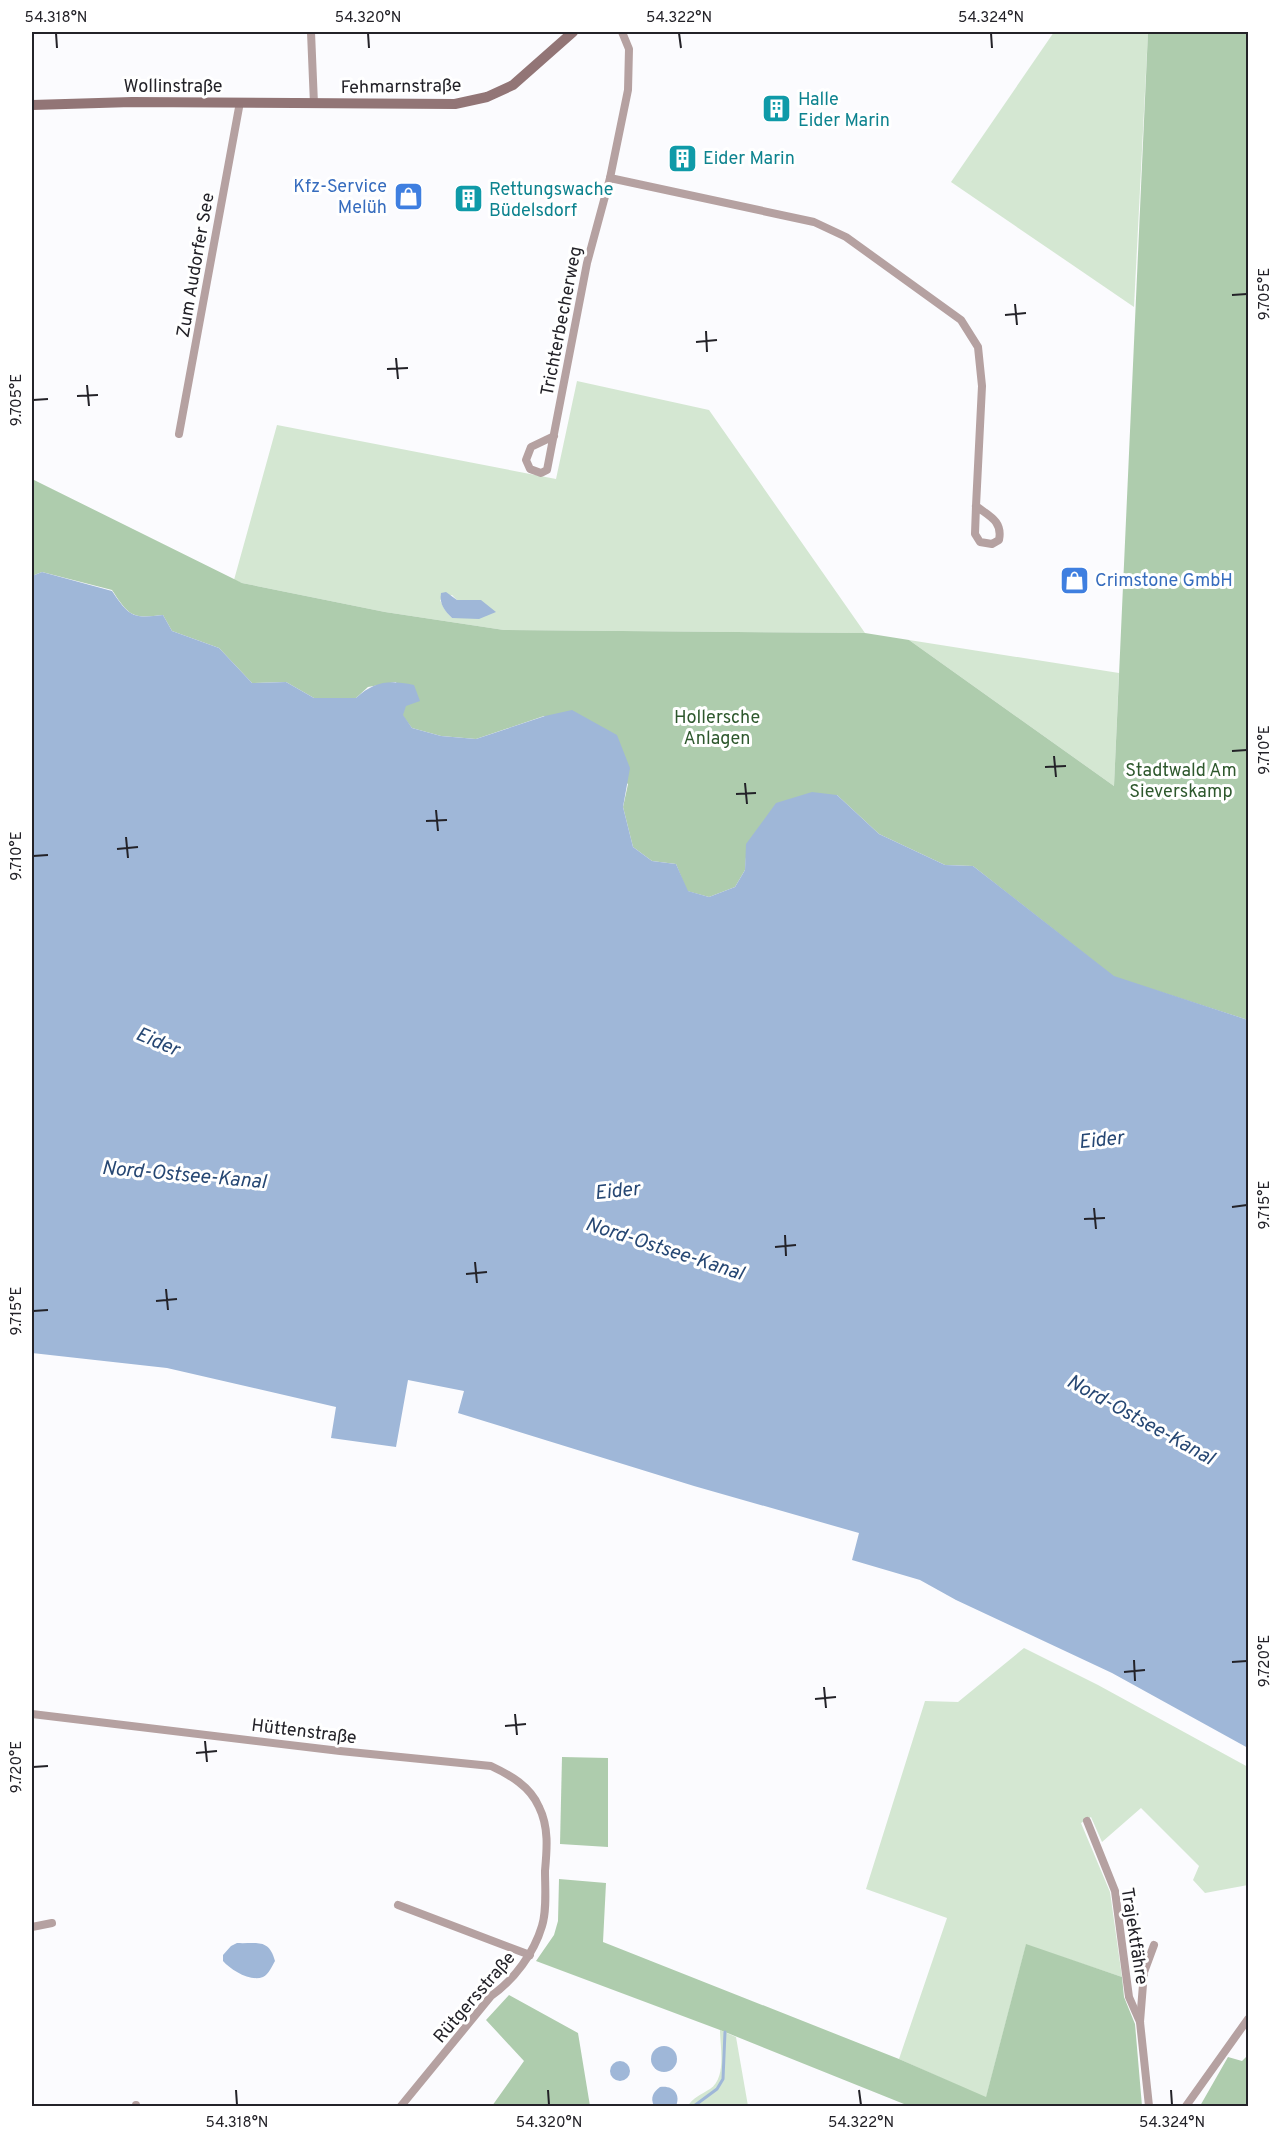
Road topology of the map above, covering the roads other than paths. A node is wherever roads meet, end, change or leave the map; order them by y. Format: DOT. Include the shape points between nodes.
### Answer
graph roads {
  1 [pos="311,32"];
  2 [pos="573,32"];
  3 [pos="622,32"];
  4 [pos="240,102"];
  5 [pos="314,104"];
  6 [pos="32,105"];
  7 [pos="610,178"];
  8 [pos="179,434"];
  9 [pos="554,436"];
  10 [pos="975,506"];
  11 [pos="32,1714"];
  12 [pos="1087,1821"];
  13 [pos="545,1824"];
  14 [pos="398,1905"];
  15 [pos="52,1923"];
  16 [pos="32,1927"];
  17 [pos="1154,1945"];
  18 [pos="530,1955"];
  19 [pos="1248,2019"];
  20 [pos="1140,2022"];
  21 [pos="401,2106"];
  22 [pos="1149,2106"];
  23 [pos="1186,2106"];
  1 -- 5 [label="street"];
  2 -- 5 [label="street, Fehmarnstraße" via="513,85 487,97 455,104"];
  3 -- 7 [label="street, Trichterbecherweg" via="629,49 628,90"];
  4 -- 5 [label="street, Wollinstraße"];
  4 -- 6 [label="street, Wollinstraße"];
  4 -- 8 [label="street, Zum Audorfer See"];
  7 -- 9 [label="street, Trichterbecherweg" via="587,262"];
  7 -- 10 [label="street" via="814,222 846,237 961,320 978,347 982,386"];
  9 -- 9 [label="street, Trichterbecherweg" via="547,470 541,473 530,469 526,460 531,447"];
  10 -- 10 [label="street" via="998,522 999,540 992,544 980,542 975,534"];
  11 -- 13 [label="street, Hüttenstraße" via="491,1766 526,1788 539,1806"];
  12 -- 20 [label="street, Trajektfähre" via="1114,1891 1130,1996"];
  13 -- 18 [label="street, Rütgersstraße" via="543,1925"];
  14 -- 18 [label="street"];
  15 -- 16 [label="street"];
  17 -- 20 [label="street, Trajektfähre" via="1144,1972"];
  18 -- 21 [label="street, Rütgersstraße" via="491,1996"];
  19 -- 23 [label="street"];
  20 -- 22 [label="street, Trajektfähre"];
}
